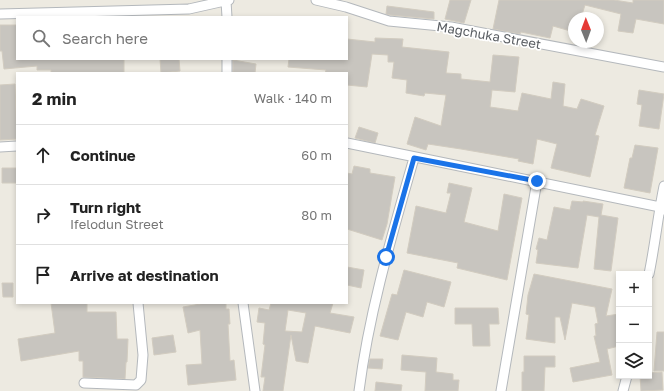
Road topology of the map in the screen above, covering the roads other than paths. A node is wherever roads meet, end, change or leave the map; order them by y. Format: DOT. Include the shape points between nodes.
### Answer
graph roads {
  1 [pos="228,0"];
  2 [pos="316,0"];
  3 [pos="0,14"];
  4 [pos="227,16"];
  5 [pos="227,60"];
  6 [pos="664,67"];
  7 [pos="228,72"];
  8 [pos="348,143"];
  9 [pos="16,146"];
  10 [pos="0,147"];
  11 [pos="414,158"];
  12 [pos="537,181"];
  13 [pos="664,186"];
  14 [pos="662,209"];
  15 [pos="650,271"];
  16 [pos="138,304"];
  17 [pos="243,304"];
  18 [pos="625,379"];
  19 [pos="84,383"];
  20 [pos="255,391"];
  21 [pos="359,391"];
  22 [pos="501,391"];
  23 [pos="623,391"];
  1 -- 3 [label="street" via="189,9"];
  1 -- 4 [label="street"];
  2 -- 6 [label="street, Magchuka Street" via="389,21 451,27"];
  5 -- 7 [label="street"];
  8 -- 11 [label="street"];
  9 -- 10 [label="street"];
  11 -- 12 [label="street"];
  11 -- 21 [label="street" via="386,257"];
  12 -- 14 [label="street"];
  12 -- 22 [label="street"];
  13 -- 14 [label="street"];
  14 -- 15 [label="street"];
  16 -- 19 [label="street" via="144,355 141,380 136,385"];
  17 -- 20 [label="street"];
  18 -- 23 [label="street"];
}
